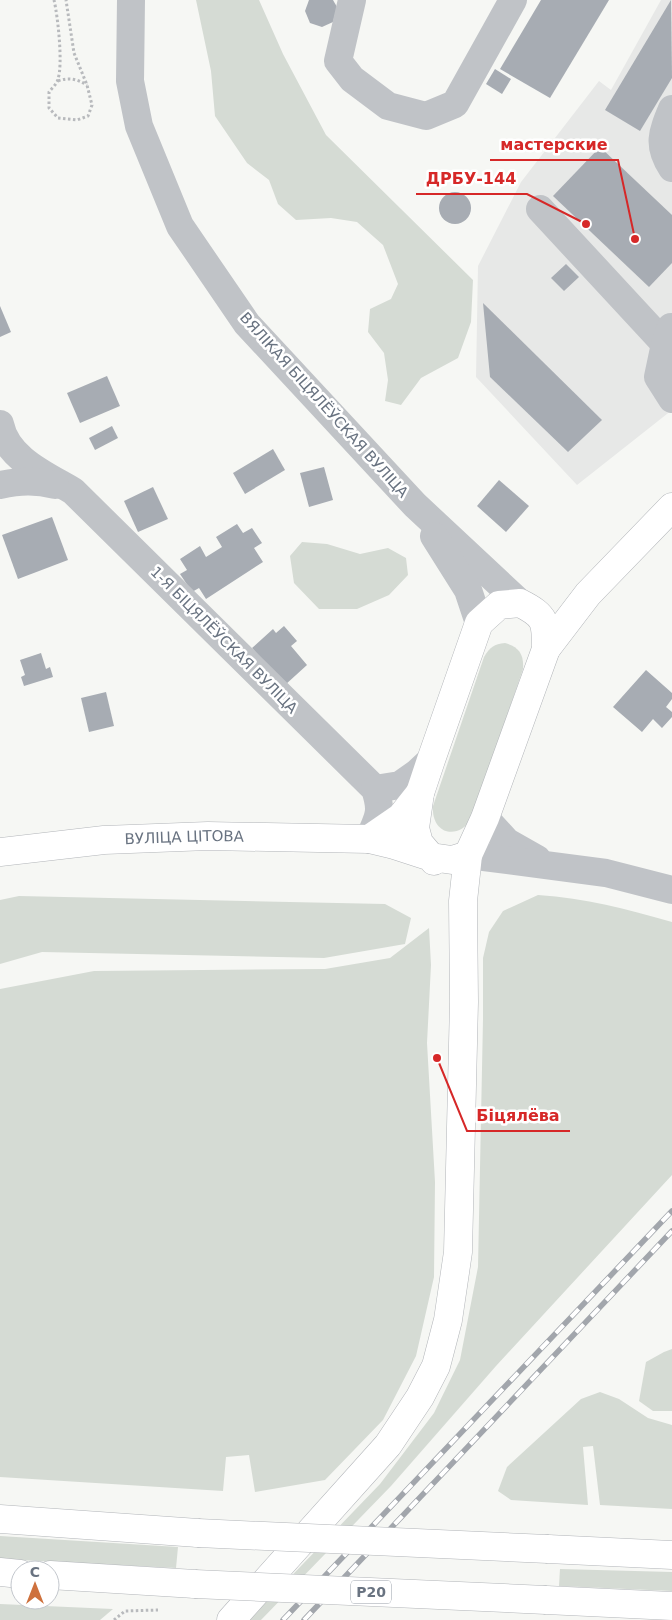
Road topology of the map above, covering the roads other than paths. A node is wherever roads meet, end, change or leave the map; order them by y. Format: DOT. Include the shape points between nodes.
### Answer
graph roads {
  1 [pos="131,0"];
  2 [pos="352,0"];
  3 [pos="513,0"];
  4 [pos="672,110"];
  5 [pos="672,168"];
  6 [pos="540,209"];
  7 [pos="669,334"];
  8 [pos="672,399"];
  9 [pos="0,424"];
  10 [pos="0,485"];
  11 [pos="73,491"];
  12 [pos="415,505"];
  13 [pos="672,507"];
  14 [pos="588,594"];
  15 [pos="528,607"];
  16 [pos="479,623"];
  17 [pos="546,650"];
  18 [pos="431,760"];
  19 [pos="375,789"];
  20 [pos="420,793"];
  21 [pos="485,818"];
  22 [pos="369,839"];
  23 [pos="0,852"];
  24 [pos="468,855"];
  25 [pos="431,857"];
  26 [pos="547,865"];
  27 [pos="672,890"];
  28 [pos="463,901"];
  29 [pos="0,1519"];
  30 [pos="672,1555"];
  31 [pos="60,1577"];
  32 [pos="672,1606"];
  33 [pos="231,1620"];
  1 -- 12 [label="street, ВЯЛІКАЯ БІЦЯЛЁЎСКАЯ ВУЛІЦА" via="130,81 139,126 180,226 247,324"];
  2 -- 3 [label="street" via="338,61 352,80 388,106 426,116 455,104"];
  4 -- 5 [label="street" via="663,130 663,155"];
  6 -- 7 [label="street"];
  7 -- 8 [label="street" via="658,377"];
  9 -- 11 [label="street" via="2,434 23,461"];
  10 -- 11 [label="street" via="40,481"];
  11 -- 19 [label="street, 1-Я БІЦЯЛЁЎСКАЯ ВУЛІЦА"];
  12 -- 15 [label="street, ВЯЛІКАЯ БІЦЯЛЁЎСКАЯ ВУЛІЦА"];
  12 -- 16 [label="street, ВЯЛІКАЯ БІЦЯЛЁЎСКАЯ ВУЛІЦА" via="468,590"];
  13 -- 14 [label="main road"];
  14 -- 15 [label="main road"];
  14 -- 17 [label="main road"];
  15 -- 16 [label="main road" via="499,605"];
  15 -- 17 [label="main road" via="546,627"];
  16 -- 18 [label="main road"];
  17 -- 21 [label="main road"];
  18 -- 19 [label="street" via="400,785"];
  18 -- 20 [label="main road"];
  19 -- 22 [label="street" via="380,804"];
  20 -- 22 [label="main road" via="402,817"];
  20 -- 25 [label="main road" via="415,828 419,843"];
  21 -- 24 [label="main road"];
  21 -- 26 [label="street" via="507,842"];
  22 -- 23 [label="main road, ВУЛІЦА ЦІТОВА" via="208,836 104,840"];
  22 -- 25 [label="main road, ВУЛІЦА ЦІТОВА"];
  24 -- 25 [label="main road, ВУЛІЦА ЦІТОВА" via="452,860"];
  24 -- 26 [label="street"];
  24 -- 28 [label="main road"];
  25 -- 28 [label="main road"];
  26 -- 27 [label="street" via="606,873"];
  28 -- 33 [label="main road" via="458,1252 448,1320 436,1366 388,1445"];
  29 -- 30 [label="main road, bridge" via="198,1533"];
  31 -- 32 [label="main road, Р20, bridge"];
}
